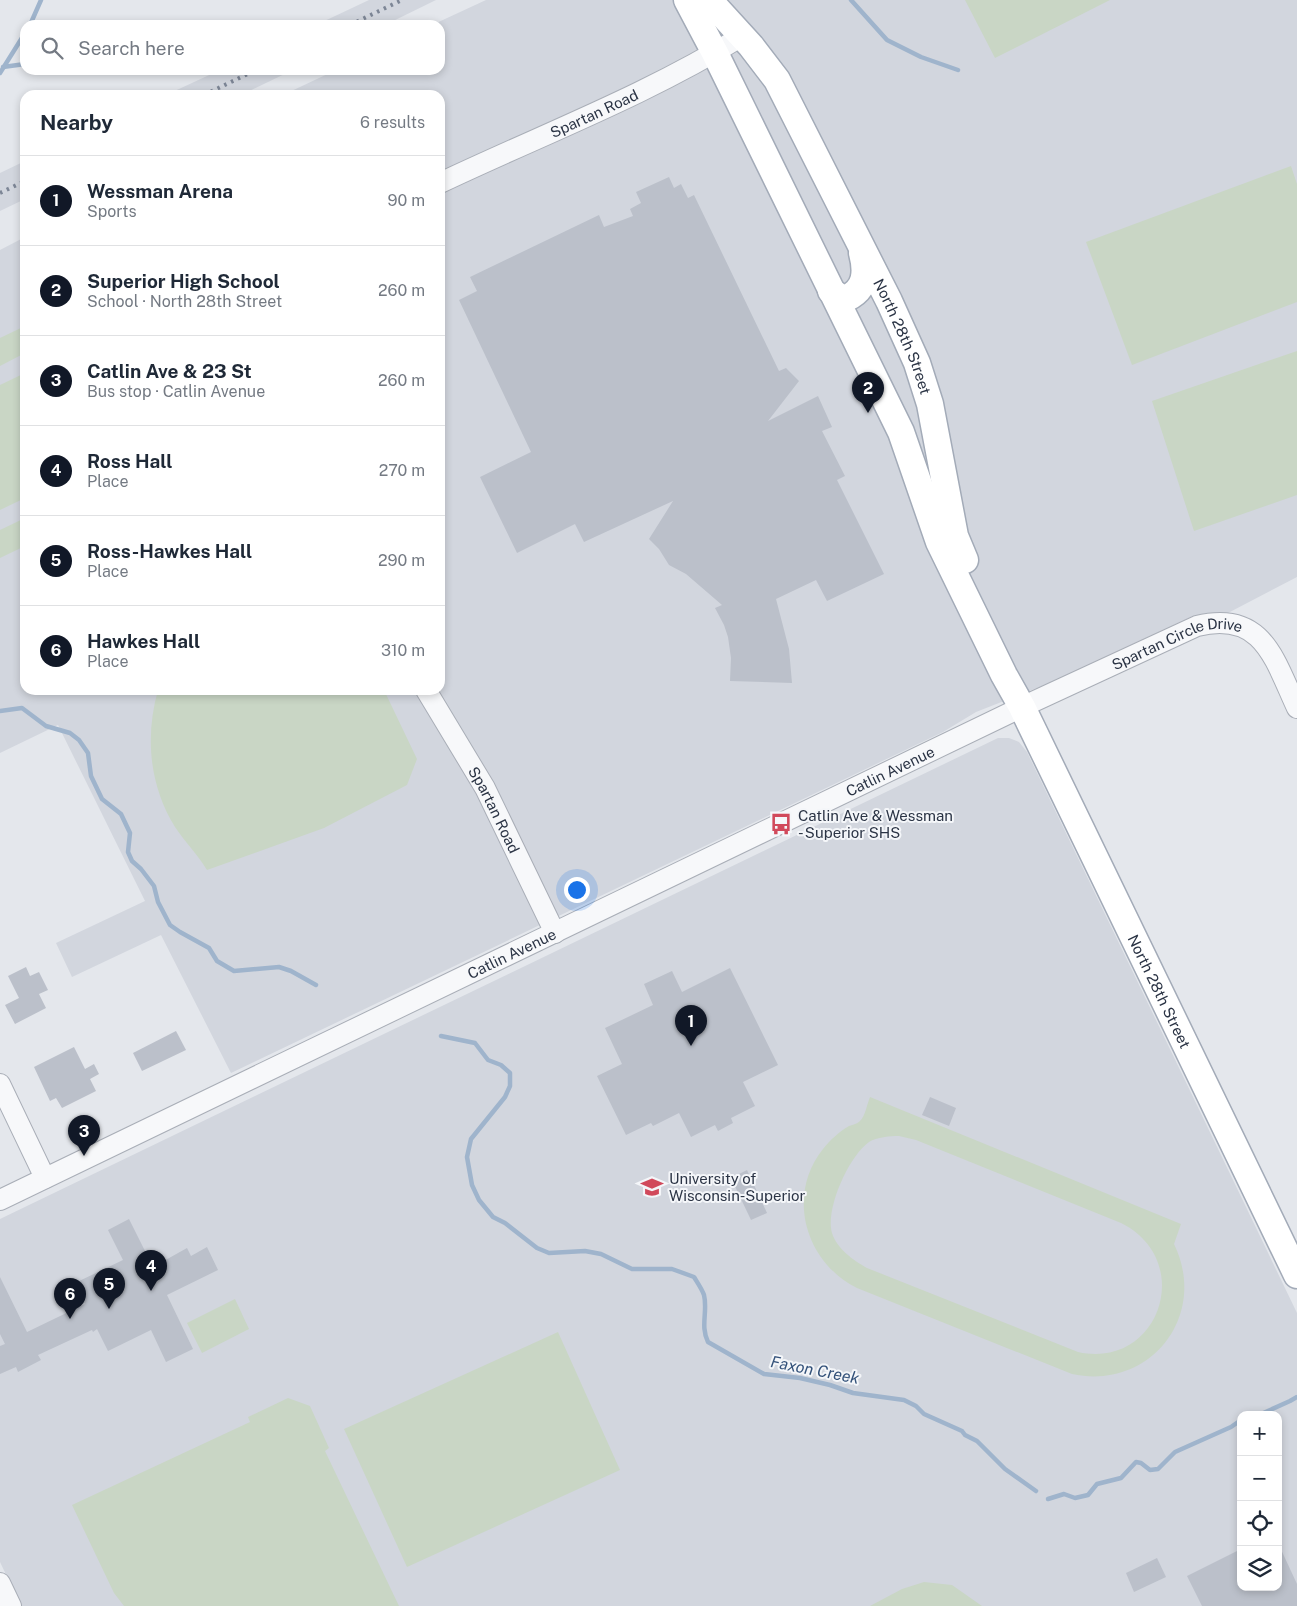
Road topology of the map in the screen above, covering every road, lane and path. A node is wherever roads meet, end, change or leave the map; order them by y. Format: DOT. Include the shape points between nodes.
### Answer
graph roads {
  1 [pos="687,0"];
  2 [pos="709,0"];
  3 [pos="742,36"];
  4 [pos="715,53"];
  5 [pos="445,181"];
  6 [pos="858,241"];
  7 [pos="831,291"];
  8 [pos="429,695"];
  9 [pos="1022,707"];
  10 [pos="1297,708"];
  11 [pos="555,933"];
  12 [pos="0,1084"];
  13 [pos="45,1178"];
  14 [pos="0,1200"];
  15 [pos="1297,1276"];
  16 [pos="0,1583"];
  17 [pos="11,1606"];
  1 -- 4 [label="main road, North 28th Street"];
  2 -- 3 [label="main road, North 28th Street"];
  3 -- 4 [label="street, Spartan Road"];
  3 -- 6 [label="main road, North 28th Street" via="777,80"];
  4 -- 5 [label="street, Spartan Road" via="606,108"];
  4 -- 7 [label="main road, North 28th Street"];
  6 -- 7 [label="main road" via="865,267 862,286 846,298"];
  6 -- 9 [label="main road, North 28th Street" via="921,372 955,536 1020,679"];
  7 -- 9 [label="main road, North 28th Street" via="901,432 939,542"];
  8 -- 11 [label="street, Spartan Road" via="485,788"];
  9 -- 10 [label="street, Spartan Circle Drive" via="1186,630 1216,622 1248,629 1262,640"];
  9 -- 11 [label="street, Catlin Avenue"];
  9 -- 15 [label="main road, North 28th Street"];
  11 -- 13 [label="street, Catlin Avenue"];
  12 -- 13 [label="street"];
  13 -- 14 [label="street, Catlin Avenue"];
  16 -- 17 [label="street"];
}
